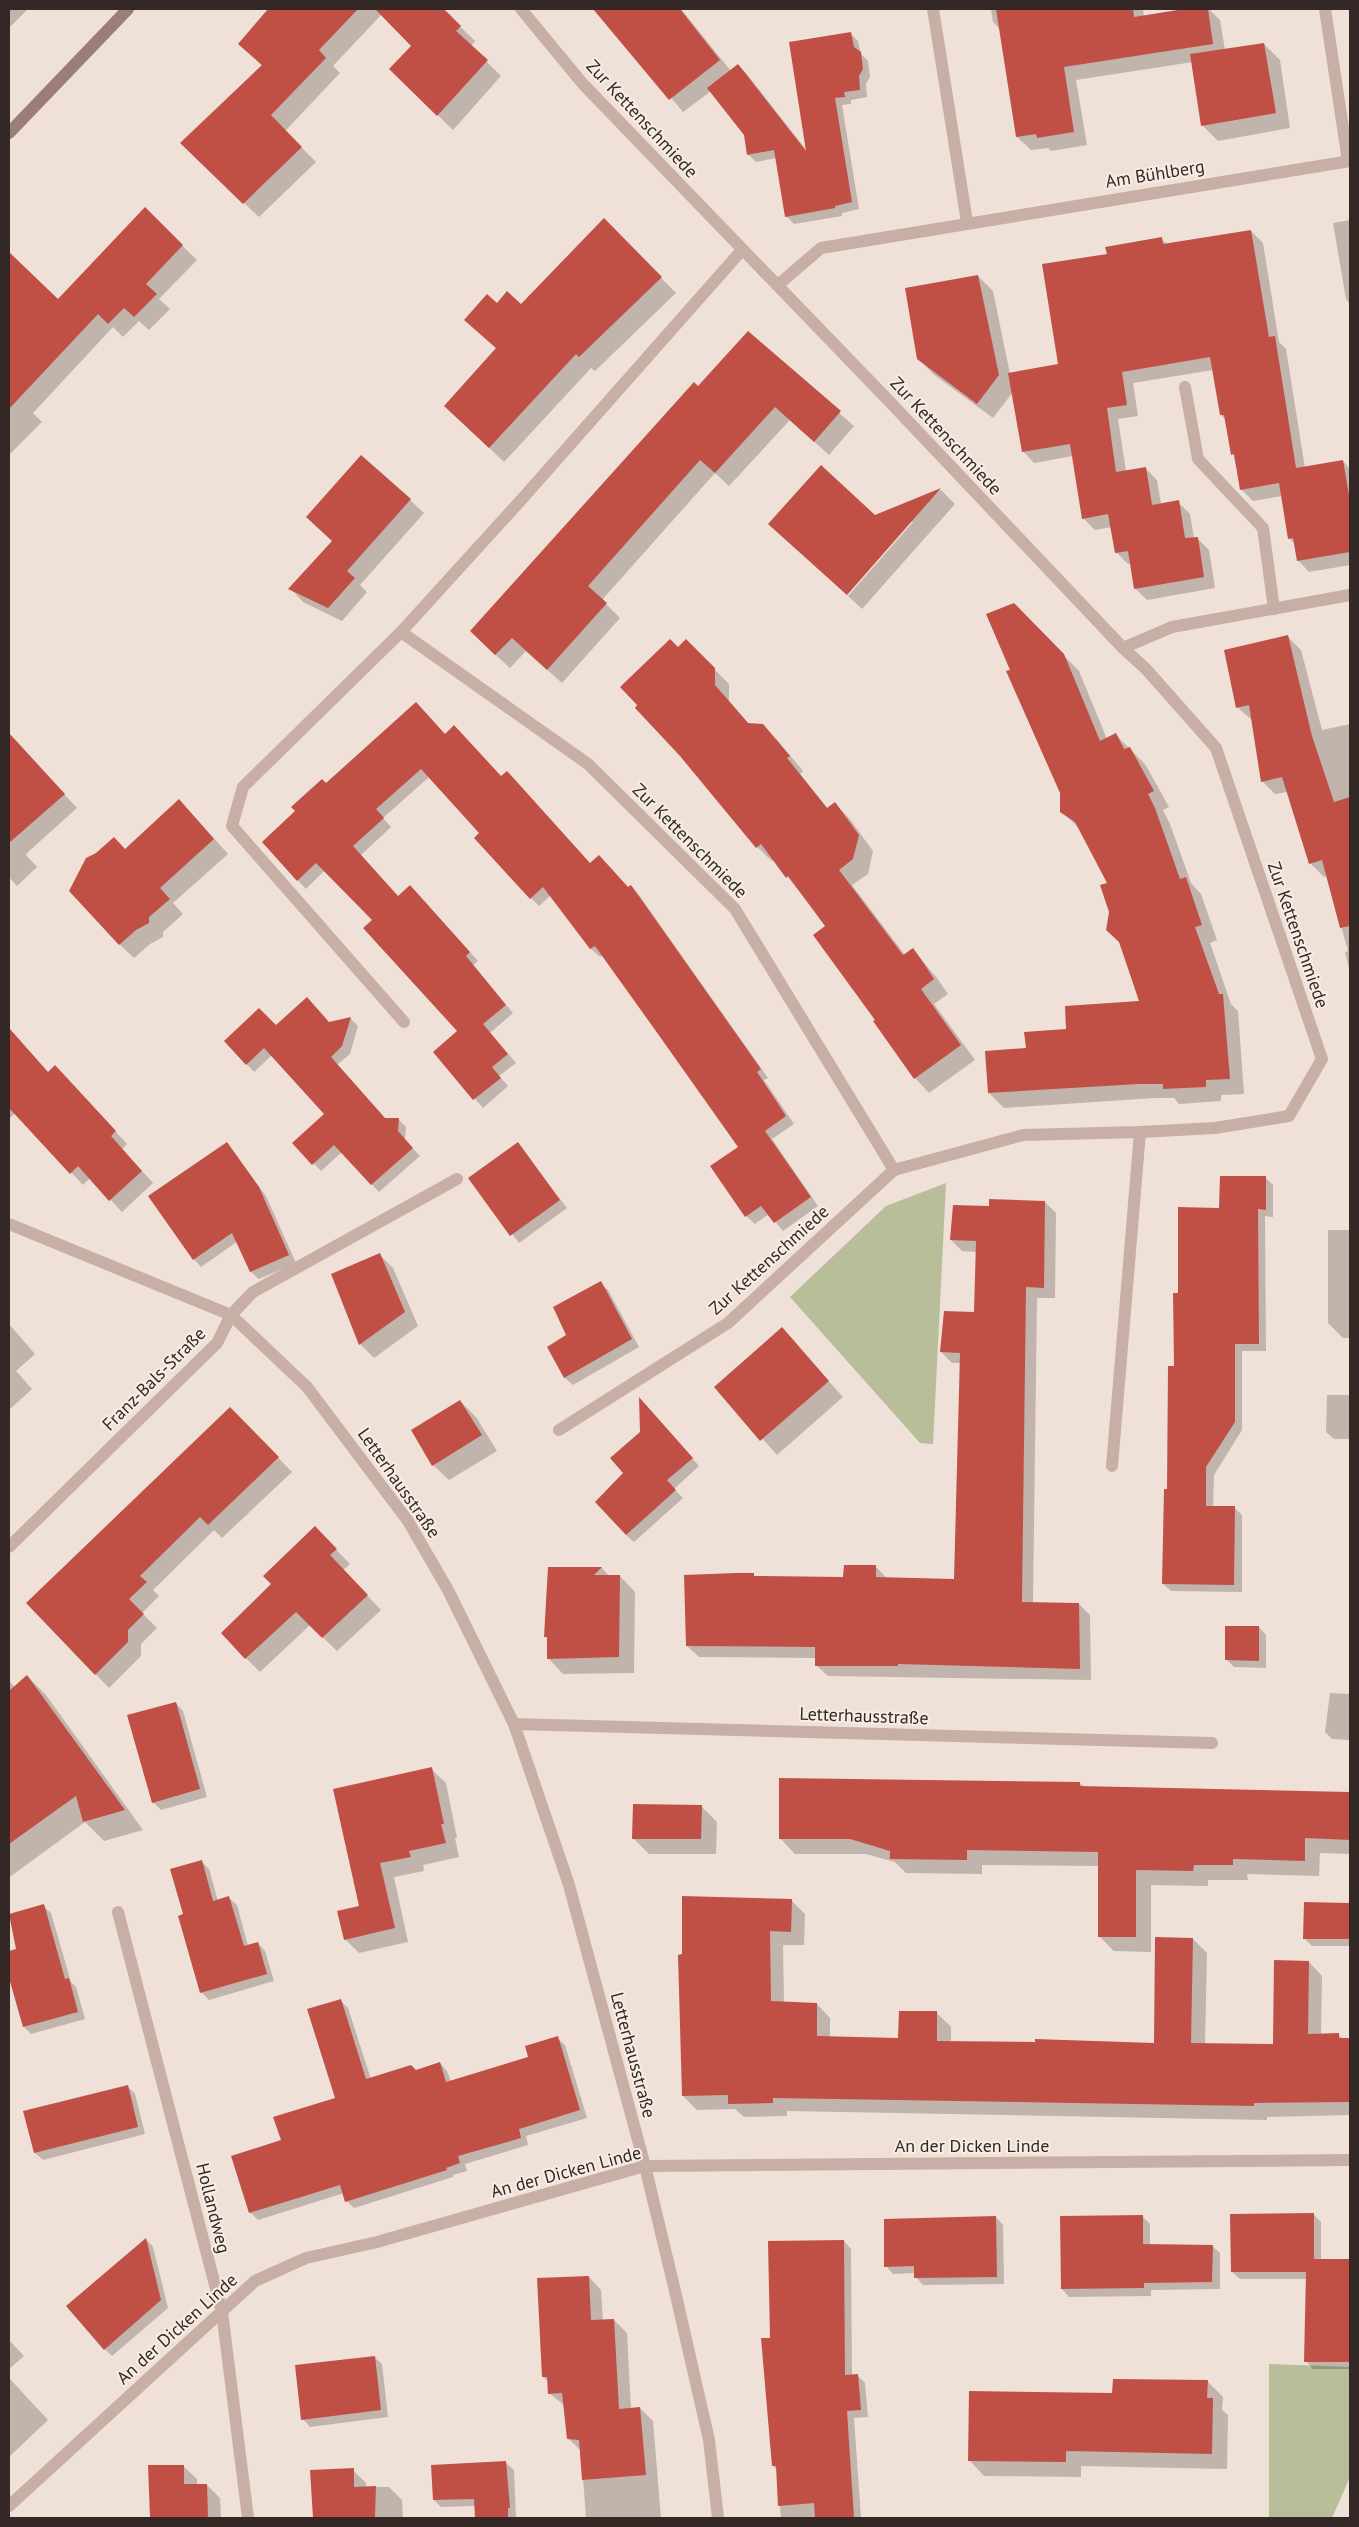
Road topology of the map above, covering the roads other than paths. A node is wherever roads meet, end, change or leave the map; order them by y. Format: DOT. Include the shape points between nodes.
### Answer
graph roads {
  1 [pos="128,9"];
  2 [pos="521,9"];
  3 [pos="933,9"];
  4 [pos="1324,9"];
  5 [pos="9,133"];
  6 [pos="1349,161"];
  7 [pos="967,222"];
  8 [pos="742,250"];
  9 [pos="778,285"];
  10 [pos="1185,387"];
  11 [pos="1350,595"];
  12 [pos="1274,609"];
  13 [pos="401,632"];
  14 [pos="1123,648"];
  15 [pos="404,1022"];
  16 [pos="1140,1132"];
  17 [pos="894,1170"];
  18 [pos="457,1179"];
  19 [pos="9,1224"];
  20 [pos="231,1315"];
  21 [pos="559,1430"];
  22 [pos="1112,1466"];
  23 [pos="9,1547"];
  24 [pos="514,1724"];
  25 [pos="1212,1743"];
  26 [pos="118,1912"];
  27 [pos="1350,2160"];
  28 [pos="645,2166"];
  29 [pos="222,2312"];
  30 [pos="9,2506"];
  31 [pos="248,2518"];
  32 [pos="718,2518"];
  1 -- 5 [label="street"];
  2 -- 8 [label="street, Zur Kettenschmiede" via="583,84"];
  3 -- 7 [label="street"];
  4 -- 6 [label="street, Am Bühlberg"];
  6 -- 7 [label="street, Am Bühlberg"];
  7 -- 9 [label="street, Am Bühlberg" via="821,248"];
  8 -- 9 [label="street, Zur Kettenschmiede"];
  8 -- 13 [label="street"];
  9 -- 14 [label="street, Zur Kettenschmiede"];
  10 -- 12 [label="street" via="1198,459 1263,528"];
  11 -- 12 [label="street"];
  12 -- 14 [label="street" via="1172,627"];
  13 -- 15 [label="street" via="243,787 232,826"];
  13 -- 17 [label="street, Zur Kettenschmiede" via="588,764 735,909"];
  14 -- 16 [label="street, Zur Kettenschmiede" via="1146,669 1216,748 1322,1059 1289,1116 1215,1128"];
  16 -- 17 [label="street, Zur Kettenschmiede" via="1023,1135"];
  16 -- 22 [label="street"];
  17 -- 21 [label="street, Zur Kettenschmiede" via="728,1323"];
  18 -- 20 [label="street" via="252,1292"];
  19 -- 20 [label="street, Franz-Bals-Straße"];
  20 -- 23 [label="street, Franz-Bals-Straße" via="217,1343"];
  20 -- 24 [label="street, Letterhausstraße" via="307,1387 408,1521 448,1590"];
  24 -- 25 [label="street, Letterhausstraße"];
  24 -- 28 [label="street, Letterhausstraße" via="569,1885"];
  26 -- 29 [label="street, Hollandweg"];
  27 -- 28 [label="street, An der Dicken Linde"];
  28 -- 29 [label="street, An der Dicken Linde" via="377,2242 306,2258 255,2281"];
  28 -- 32 [label="street, Letterhausstraße" via="709,2440"];
  29 -- 30 [label="street, An der Dicken Linde"];
  29 -- 31 [label="street, Hollandweg"];
}
